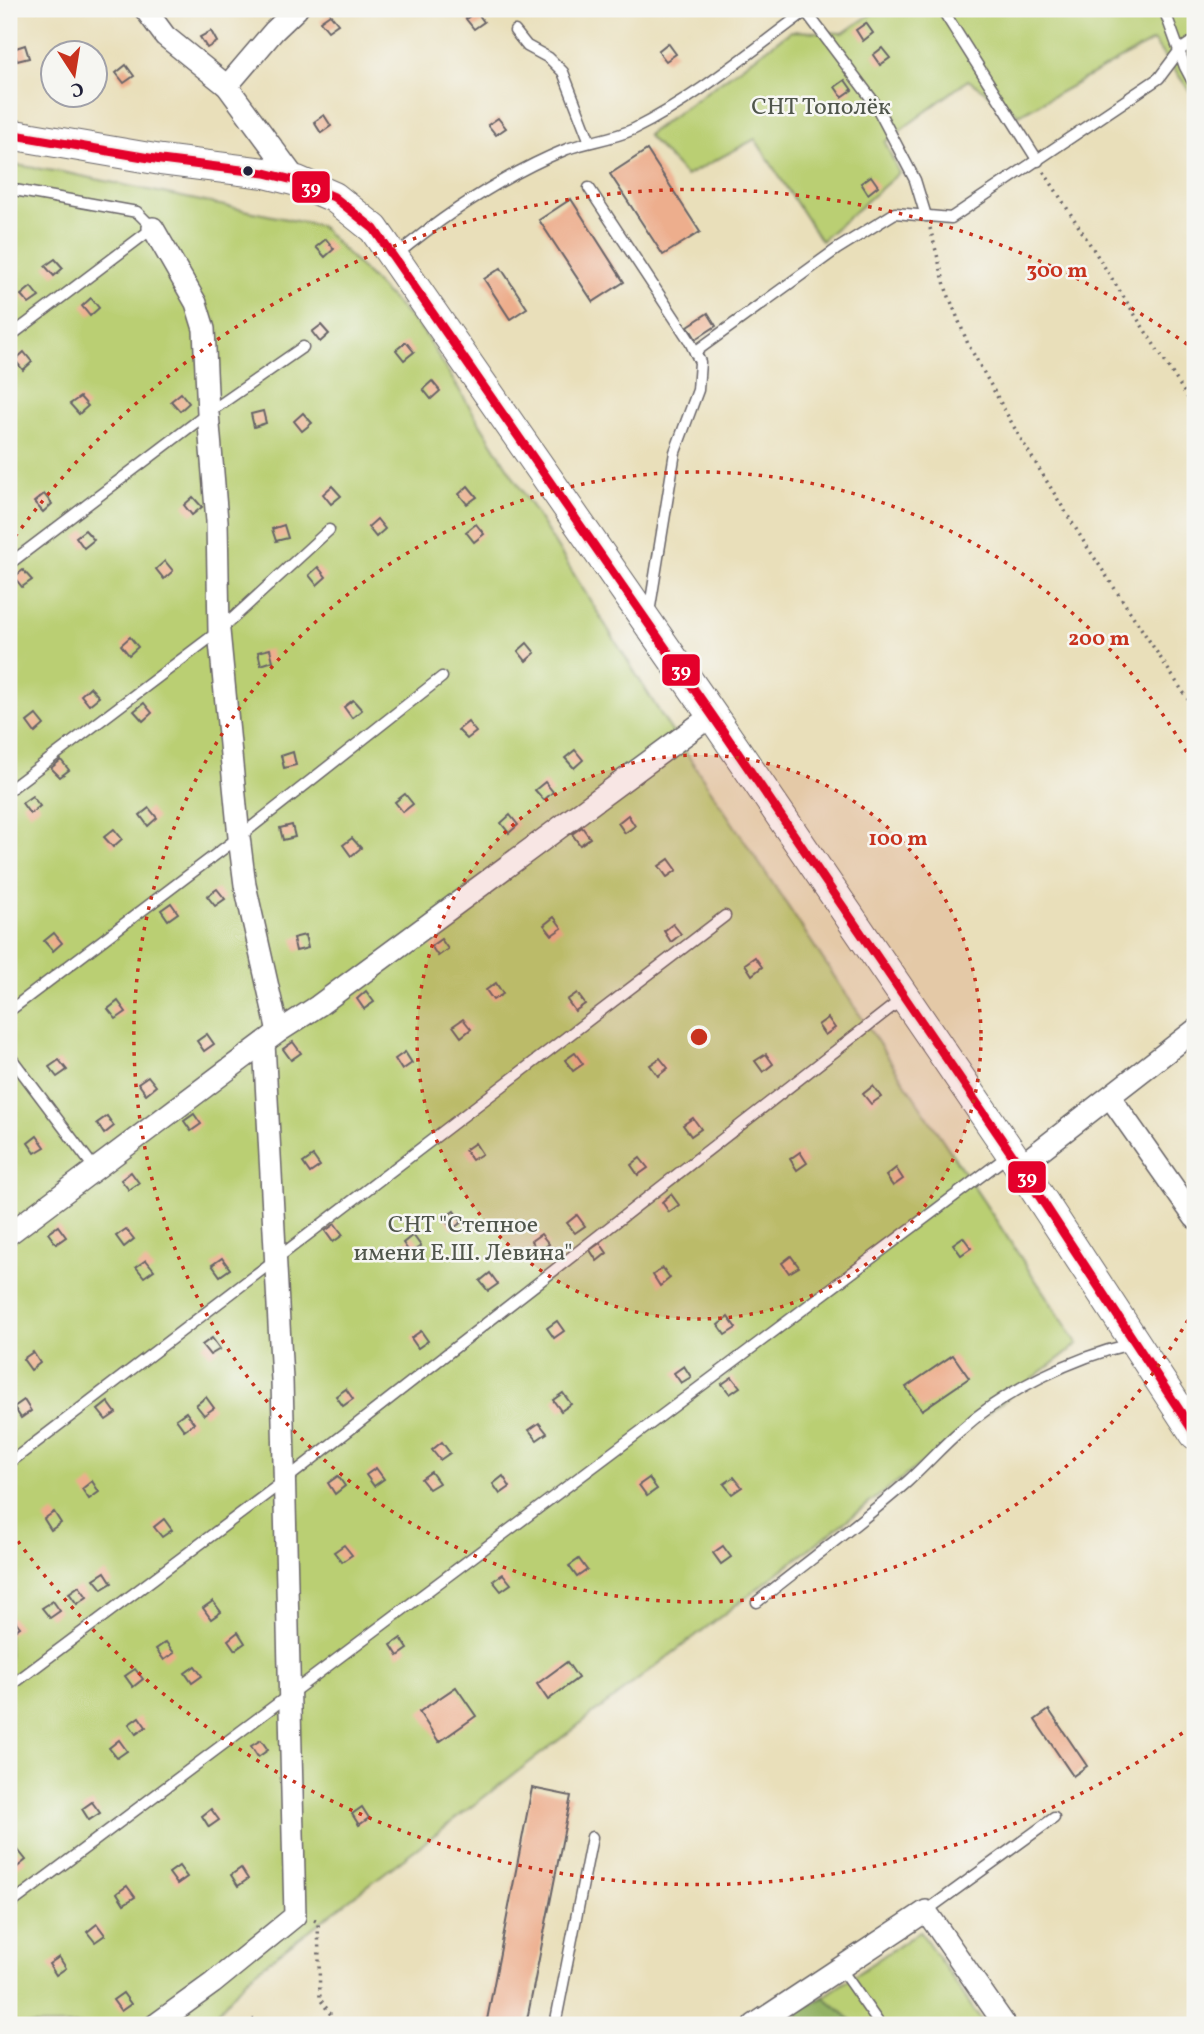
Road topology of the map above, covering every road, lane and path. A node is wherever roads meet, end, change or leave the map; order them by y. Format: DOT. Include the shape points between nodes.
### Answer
graph roads {
  1 [pos="145,9"];
  2 [pos="297,9"];
  3 [pos="942,9"];
  4 [pos="1164,9"];
  5 [pos="805,10"];
  6 [pos="515,30"];
  7 [pos="1195,40"];
  8 [pos="1180,50"];
  9 [pos="227,86"];
  10 [pos="1195,86"];
  11 [pos="9,134"];
  12 [pos="590,142"];
  13 [pos="1038,161"];
  14 [pos="298,181"];
  15 [pos="589,188"];
  16 [pos="9,189"];
  17 [pos="926,216"];
  18 [pos="153,228"];
  19 [pos="393,258"];
  20 [pos="9,337"];
  21 [pos="303,346"];
  22 [pos="695,352"];
  23 [pos="1195,409"];
  24 [pos="208,413"];
  25 [pos="329,530"];
  26 [pos="9,564"];
  27 [pos="648,622"];
  28 [pos="219,631"];
  29 [pos="442,677"];
  30 [pos="1195,710"];
  31 [pos="712,715"];
  32 [pos="9,790"];
  33 [pos="239,837"];
  34 [pos="725,916"];
  35 [pos="905,998"];
  36 [pos="9,1011"];
  37 [pos="1195,1030"];
  38 [pos="271,1038"];
  39 [pos="9,1055"];
  40 [pos="1110,1097"];
  41 [pos="1016,1160"];
  42 [pos="95,1169"];
  43 [pos="1195,1218"];
  44 [pos="9,1234"];
  45 [pos="276,1258"];
  46 [pos="1134,1343"];
  47 [pos="1195,1434"];
  48 [pos="9,1463"];
  49 [pos="284,1482"];
  50 [pos="757,1602"];
  51 [pos="9,1687"];
  52 [pos="289,1693"];
  53 [pos="1054,1818"];
  54 [pos="592,1837"];
  55 [pos="9,1905"];
  56 [pos="926,1911"];
  57 [pos="295,1916"];
  58 [pos="840,1968"];
  59 [pos="258,2016"];
  60 [pos="155,2025"];
  61 [pos="248,2025"];
  62 [pos="338,2025"];
  63 [pos="555,2025"];
  64 [pos="754,2025"];
  65 [pos="880,2025"];
  66 [pos="1005,2025"];
  1 -- 9 [label="street" via="165,36"];
  2 -- 9 [label="street"];
  3 -- 13 [label="lane"];
  4 -- 8 [label="lane"];
  5 -- 12 [label="lane" via="684,102 631,131"];
  5 -- 17 [label="lane" via="874,102 915,180"];
  6 -- 12 [label="lane" via="527,46 563,72"];
  7 -- 8 [label="lane"];
  8 -- 10 [label="lane"];
  8 -- 13 [label="lane" via="1160,78"];
  9 -- 14 [label="street"];
  11 -- 14 [label="street"];
  12 -- 19 [label="lane" via="513,175 434,224"];
  13 -- 17 [label="lane" via="951,218"];
  13 -- 23 [label="path"];
  14 -- 19 [label="street" via="334,197 374,229"];
  15 -- 22 [label="lane"];
  16 -- 18 [label="lane" via="137,212"];
  17 -- 22 [label="lane" via="895,213 837,249"];
  17 -- 30 [label="path" via="946,289 968,344 1084,542"];
  18 -- 20 [label="lane"];
  18 -- 24 [label="street" via="196,303 204,329"];
  19 -- 27 [label="street"];
  21 -- 24 [label="lane"];
  22 -- 27 [label="lane" via="700,362 698,390 675,452"];
  24 -- 26 [label="lane"];
  24 -- 28 [label="street" via="217,521"];
  25 -- 28 [label="lane"];
  27 -- 31 [label="street"];
  28 -- 32 [label="lane"];
  28 -- 33 [label="street"];
  29 -- 33 [label="lane"];
  31 -- 35 [label="street"];
  31 -- 38 [label="street"];
  33 -- 36 [label="lane"];
  33 -- 38 [label="street"];
  34 -- 45 [label="lane"];
  35 -- 41 [label="street"];
  35 -- 49 [label="lane"];
  37 -- 40 [label="street"];
  38 -- 42 [label="street"];
  38 -- 45 [label="street"];
  39 -- 42 [label="lane"];
  40 -- 41 [label="street"];
  40 -- 43 [label="street"];
  41 -- 46 [label="street"];
  41 -- 52 [label="lane"];
  42 -- 44 [label="street"];
  45 -- 48 [label="lane"];
  45 -- 49 [label="street"];
  46 -- 47 [label="street"];
  46 -- 50 [label="lane" via="1105,1350 997,1403"];
  49 -- 51 [label="lane"];
  49 -- 52 [label="street"];
  52 -- 55 [label="lane"];
  52 -- 57 [label="street"];
  53 -- 56 [label="lane"];
  54 -- 63 [label="lane"];
  56 -- 58 [label="street"];
  56 -- 66 [label="street"];
  57 -- 60 [label="street"];
  57 -- 62 [label="path" via="318,1922 320,1999"];
  58 -- 64 [label="street"];
  58 -- 65 [label="lane"];
  59 -- 61 [label="path"];
}
